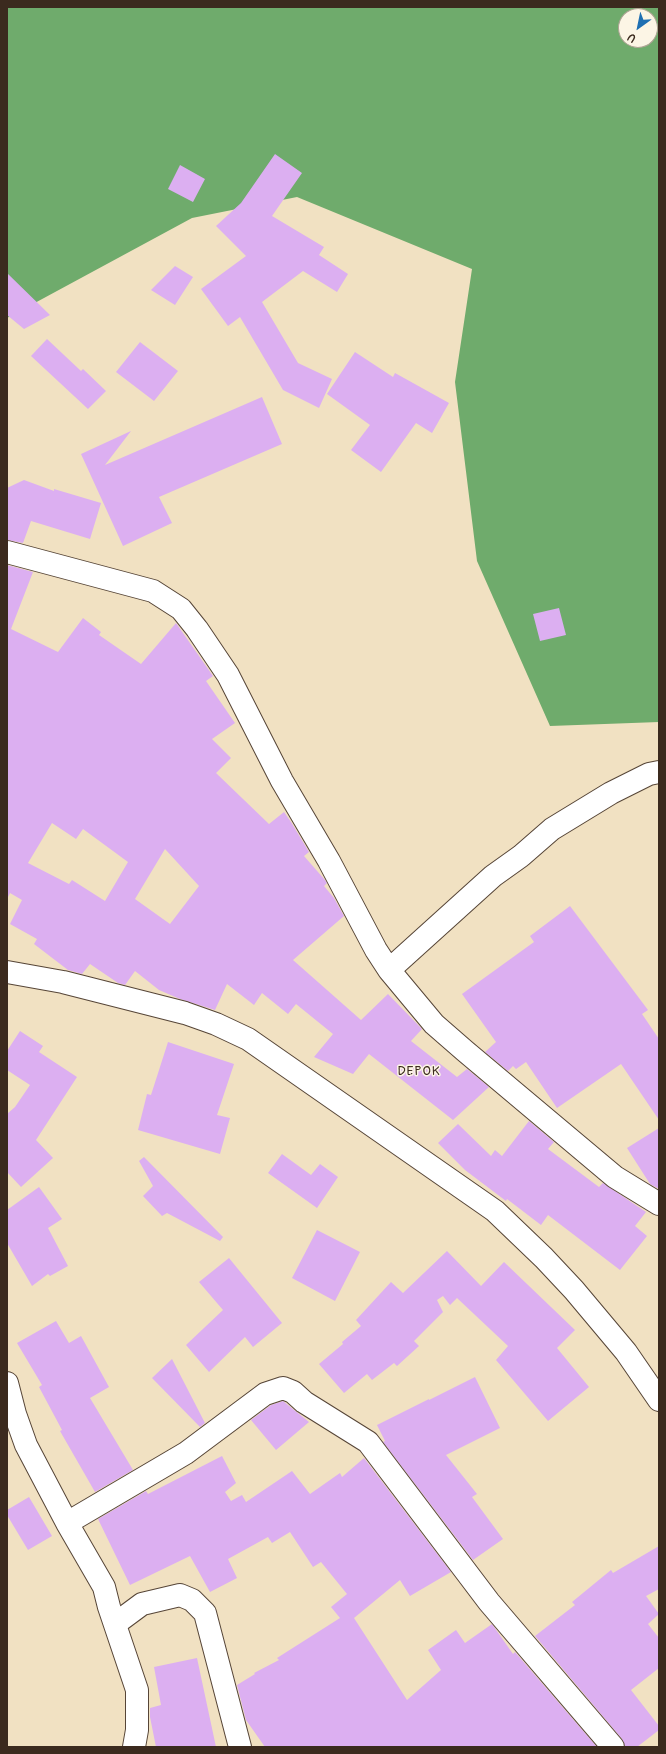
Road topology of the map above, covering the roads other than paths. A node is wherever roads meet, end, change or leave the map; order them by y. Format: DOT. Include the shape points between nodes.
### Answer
graph roads {
  1 [pos="7,552"];
  2 [pos="659,772"];
  3 [pos="389,970"];
  4 [pos="7,972"];
  5 [pos="659,1204"];
  6 [pos="7,1383"];
  7 [pos="659,1400"];
  8 [pos="67,1523"];
  9 [pos="115,1624"];
  10 [pos="134,1747"];
  11 [pos="240,1747"];
  12 [pos="613,1747"];
  1 -- 3 [label="street" via="154,591 181,609 228,675 282,781"];
  2 -- 3 [label="street" via="649,774 611,793 552,830 493,876"];
  3 -- 5 [label="street" via="434,1024 465,1051 616,1177"];
  4 -- 7 [label="street" via="63,982 185,1013 248,1039 495,1211 574,1290 626,1352"];
  6 -- 8 [label="street" via="26,1445"];
  8 -- 9 [label="street" via="104,1587"];
  8 -- 12 [label="street" via="186,1453 265,1394 282,1388 293,1392 304,1402 368,1442 489,1602"];
  9 -- 10 [label="street" via="137,1690 138,1730"];
  9 -- 11 [label="street" via="142,1604 180,1595 192,1600 205,1613"];
}
